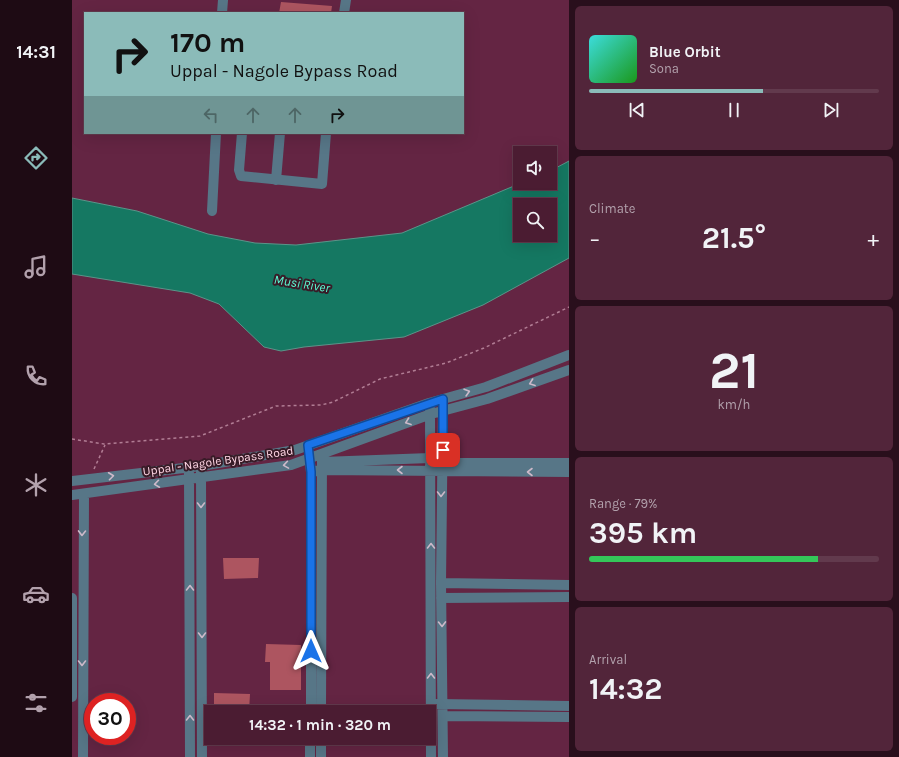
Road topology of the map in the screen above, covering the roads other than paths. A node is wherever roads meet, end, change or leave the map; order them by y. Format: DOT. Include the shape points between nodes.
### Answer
graph roads {
  1 [pos="223,0"];
  2 [pos="339,0"];
  3 [pos="346,0"];
  4 [pos="222,12"];
  5 [pos="338,12"];
  6 [pos="344,12"];
  7 [pos="216,134"];
  8 [pos="242,134"];
  9 [pos="280,134"];
  10 [pos="326,134"];
  11 [pos="276,180"];
  12 [pos="212,211"];
  13 [pos="569,355"];
  14 [pos="569,370"];
  15 [pos="443,399"];
  16 [pos="429,403"];
  17 [pos="443,411"];
  18 [pos="431,414"];
  19 [pos="308,445"];
  20 [pos="430,458"];
  21 [pos="309,460"];
  22 [pos="322,463"];
  23 [pos="569,463"];
  24 [pos="201,466"];
  25 [pos="189,467"];
  26 [pos="442,468"];
  27 [pos="431,470"];
  28 [pos="569,472"];
  29 [pos="311,477"];
  30 [pos="201,478"];
  31 [pos="190,479"];
  32 [pos="72,481"];
  33 [pos="84,494"];
  34 [pos="72,495"];
  35 [pos="321,498"];
  36 [pos="441,583"];
  37 [pos="569,585"];
  38 [pos="569,596"];
  39 [pos="72,598"];
  40 [pos="441,598"];
  41 [pos="72,698"];
  42 [pos="431,704"];
  43 [pos="444,704"];
  44 [pos="310,705"];
  45 [pos="321,705"];
  46 [pos="569,706"];
  47 [pos="444,716"];
  48 [pos="569,717"];
  49 [pos="310,745"];
  50 [pos="321,745"];
  51 [pos="83,757"];
  52 [pos="190,757"];
  53 [pos="202,757"];
  54 [pos="310,757"];
  55 [pos="321,757"];
  56 [pos="431,757"];
  57 [pos="443,757"];
  1 -- 4 [label="street"];
  2 -- 5 [label="street"];
  3 -- 6 [label="street"];
  7 -- 12 [label="street"];
  8 -- 11 [label="street" via="239,170 241,176"];
  9 -- 11 [label="street"];
  10 -- 11 [label="street" via="322,184"];
  15 -- 13 [label="street, Uppal - Nagole Bypass Road, one-way" via="486,387"];
  14 -- 17 [label="street, Uppal - Nagole Bypass Road, one-way" via="487,399"];
  15 -- 16 [label="street, Uppal - Nagole Bypass Road"];
  15 -- 17 [label="street"];
  16 -- 18 [label="street"];
  16 -- 19 [label="street, Uppal - Nagole Bypass Road"];
  17 -- 18 [label="street, Uppal - Nagole Bypass Road"];
  17 -- 26 [label="street"];
  18 -- 20 [label="street"];
  18 -- 22 [label="street, Uppal - Nagole Bypass Road, one-way"];
  19 -- 21 [label="street"];
  19 -- 24 [label="street, Uppal - Nagole Bypass Road" via="271,455"];
  20 -- 22 [label="street"];
  20 -- 26 [label="street"];
  20 -- 27 [label="street"];
  21 -- 22 [label="street, Uppal - Nagole Bypass Road"];
  21 -- 29 [label="street"];
  21 -- 30 [label="street, Uppal - Nagole Bypass Road, one-way"];
  27 -- 22 [label="street, one-way"];
  22 -- 29 [label="street"];
  22 -- 35 [label="street"];
  23 -- 26 [label="street"];
  24 -- 25 [label="street, Uppal - Nagole Bypass Road"];
  24 -- 30 [label="street"];
  25 -- 31 [label="street"];
  32 -- 25 [label="street, Uppal - Nagole Bypass Road, one-way"];
  26 -- 27 [label="street"];
  28 -- 26 [label="street, one-way"];
  26 -- 36 [label="street, one-way"];
  42 -- 27 [label="street, one-way"];
  29 -- 35 [label="street"];
  29 -- 44 [label="street"];
  30 -- 31 [label="street, Uppal - Nagole Bypass Road"];
  30 -- 53 [label="street, one-way"];
  31 -- 33 [label="street, Uppal - Nagole Bypass Road, one-way"];
  52 -- 31 [label="street, one-way"];
  33 -- 34 [label="street, Uppal - Nagole Bypass Road"];
  33 -- 51 [label="street, one-way"];
  35 -- 45 [label="street"];
  36 -- 37 [label="street"];
  36 -- 40 [label="street"];
  38 -- 40 [label="street"];
  39 -- 41 [label="street"];
  40 -- 43 [label="street, one-way"];
  42 -- 43 [label="street"];
  42 -- 56 [label="street"];
  43 -- 46 [label="street"];
  43 -- 47 [label="street"];
  47 -- 48 [label="street"];
  47 -- 57 [label="street"];
  49 -- 54 [label="street"];
  50 -- 55 [label="street"];
}
